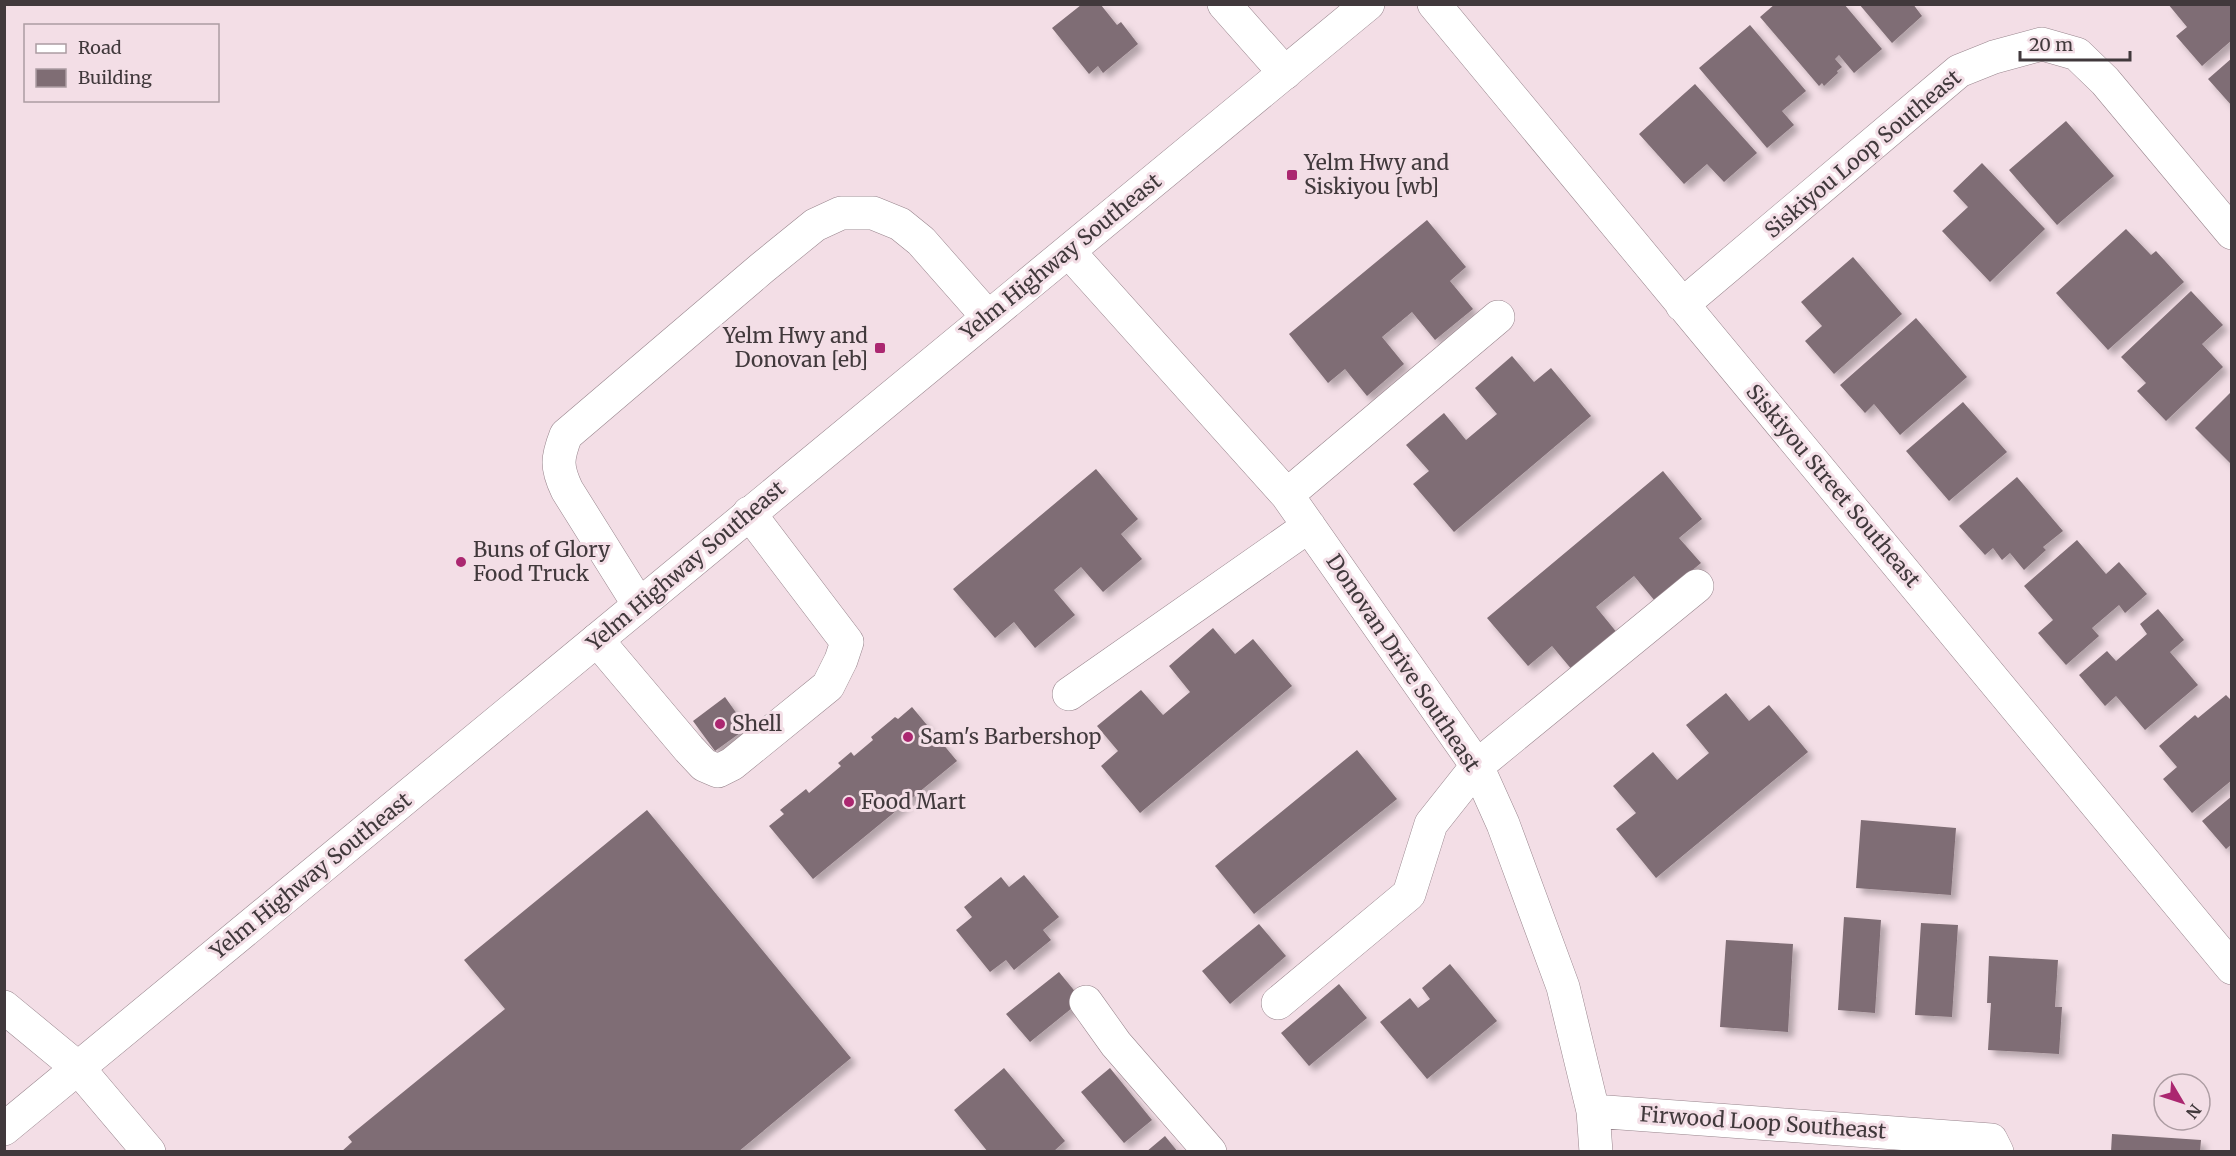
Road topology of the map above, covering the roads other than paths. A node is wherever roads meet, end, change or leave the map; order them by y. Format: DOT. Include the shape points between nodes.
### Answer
graph roads {
  1 [pos="1224,4"];
  2 [pos="1368,4"];
  3 [pos="1434,4"];
  4 [pos="1285,73"];
  5 [pos="2232,233"];
  6 [pos="1069,252"];
  7 [pos="1682,305"];
  8 [pos="988,317"];
  9 [pos="1498,317"];
  10 [pos="1287,495"];
  11 [pos="749,513"];
  12 [pos="1309,526"];
  13 [pos="1697,586"];
  14 [pos="639,605"];
  15 [pos="597,640"];
  16 [pos="1069,694"];
  17 [pos="1477,766"];
  18 [pos="2232,968"];
  19 [pos="1086,1002"];
  20 [pos="1278,1003"];
  21 [pos="4,1007"];
  22 [pos="78,1068"];
  23 [pos="1593,1111"];
  24 [pos="4,1129"];
  25 [pos="149,1152"];
  26 [pos="1210,1152"];
  27 [pos="1596,1152"];
  28 [pos="1996,1152"];
  1 -- 4 [label="street"];
  2 -- 4 [label="street, Yelm Highway Southeast"];
  3 -- 7 [label="street, Siskiyou Street Southeast"];
  4 -- 6 [label="street, Yelm Highway Southeast"];
  5 -- 7 [label="street, Siskiyou Loop Southeast" via="2077,54 2042,44 1959,71"];
  6 -- 8 [label="street, Yelm Highway Southeast"];
  6 -- 10 [label="street, Donovan Drive Southeast"];
  7 -- 18 [label="street, Siskiyou Street Southeast"];
  8 -- 11 [label="street, Yelm Highway Southeast"];
  8 -- 14 [label="street" via="921,241 900,224 873,213 841,213 815,225 762,268 566,435 558,455 559,474 567,490"];
  9 -- 10 [label="street"];
  10 -- 12 [label="street, Donovan Drive Southeast"];
  11 -- 14 [label="street, Yelm Highway Southeast"];
  11 -- 15 [label="street" via="847,642 828,686 732,764 718,771 704,765 689,749"];
  12 -- 16 [label="street"];
  12 -- 17 [label="street, Donovan Drive Southeast"];
  13 -- 17 [label="street"];
  14 -- 15 [label="street, Yelm Highway Southeast"];
  15 -- 22 [label="street, Yelm Highway Southeast"];
  17 -- 20 [label="street" via="1431,824 1409,894"];
  17 -- 23 [label="street, Donovan Drive Southeast" via="1503,824 1563,987"];
  19 -- 26 [label="street" via="1116,1044"];
  21 -- 22 [label="street"];
  22 -- 24 [label="street, Yelm Highway Southeast"];
  22 -- 25 [label="street"];
  23 -- 27 [label="street, Donovan Drive Southeast"];
  23 -- 28 [label="street, Firwood Loop Southeast" via="1991,1140"];
}
